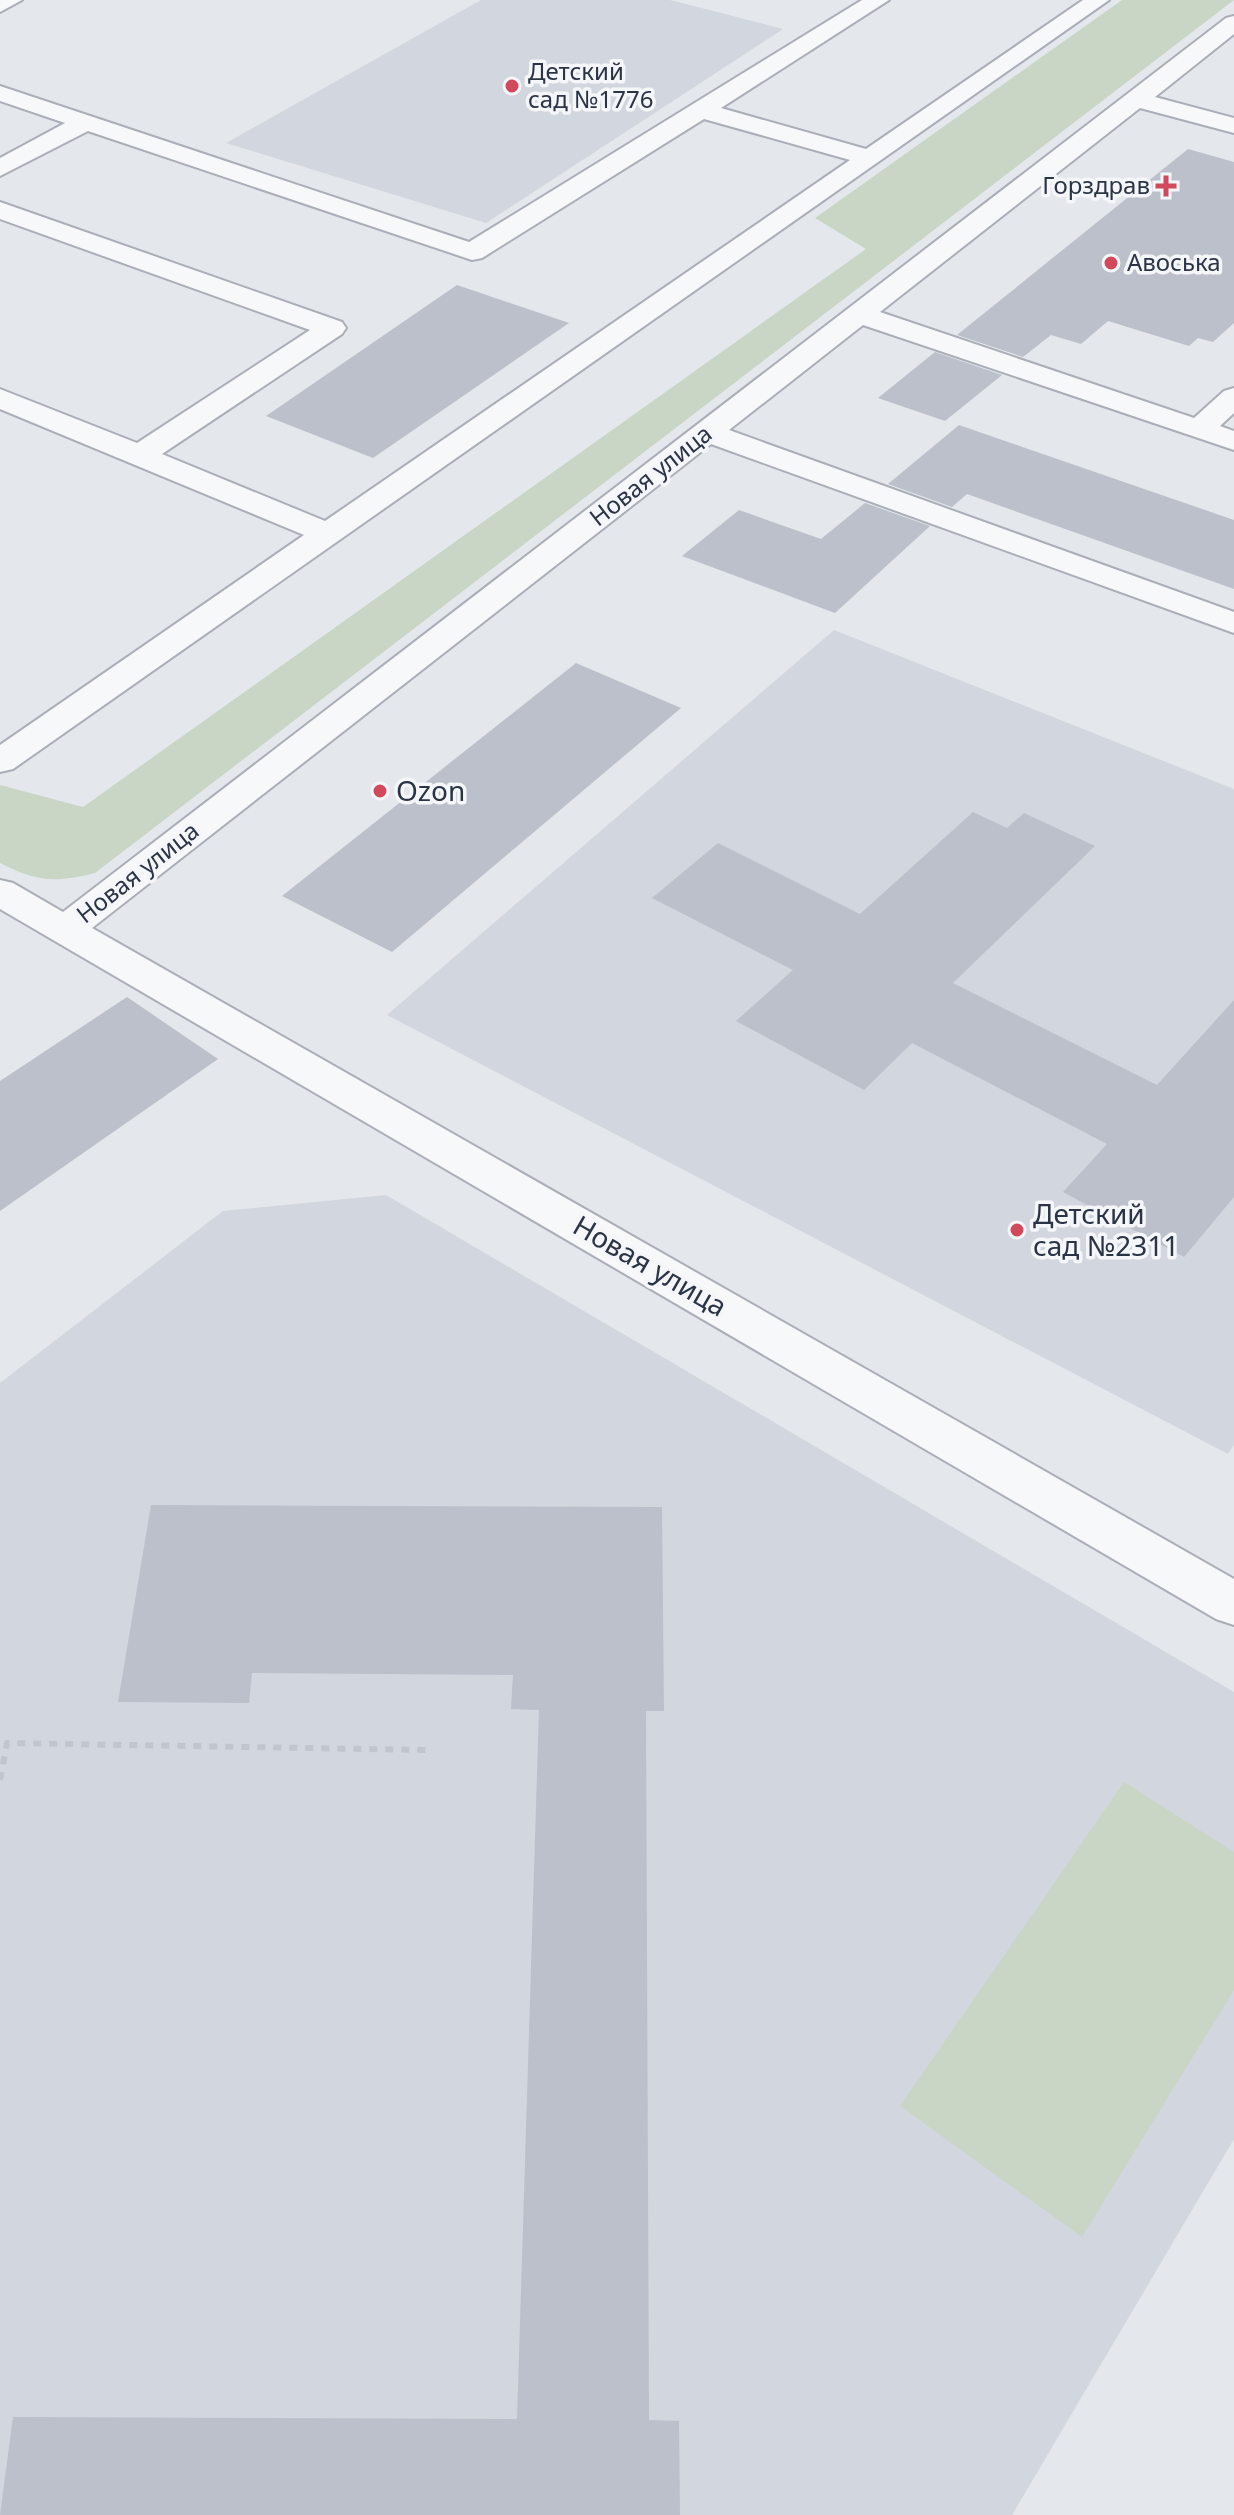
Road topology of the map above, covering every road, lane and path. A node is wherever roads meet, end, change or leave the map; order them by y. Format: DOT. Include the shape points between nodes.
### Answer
graph roads {
  1 [pos="11,0"];
  2 [pos="878,0"];
  3 [pos="1098,0"];
  4 [pos="0,5"];
  5 [pos="1231,28"];
  6 [pos="0,93"];
  7 [pos="1136,99"];
  8 [pos="700,110"];
  9 [pos="86,122"];
  10 [pos="1234,126"];
  11 [pos="870,158"];
  12 [pos="0,168"];
  13 [pos="0,210"];
  14 [pos="859,314"];
  15 [pos="1234,397"];
  16 [pos="0,398"];
  17 [pos="1199,429"];
  18 [pos="707,432"];
  19 [pos="1234,441"];
  20 [pos="139,455"];
  21 [pos="328,534"];
  22 [pos="1234,623"];
  23 [pos="0,761"];
  24 [pos="0,892"];
  25 [pos="67,928"];
  26 [pos="1234,1604"];
  27 [pos="426,1750"];
  28 [pos="0,1780"];
  1 -- 4 [label="street"];
  2 -- 8 [label="street"];
  3 -- 11 [label="street"];
  5 -- 7 [label="street, Новая улица"];
  6 -- 9 [label="street"];
  7 -- 10 [label="street"];
  7 -- 14 [label="street, Новая улица"];
  8 -- 9 [label="street" via="472,252"];
  8 -- 11 [label="street"];
  9 -- 12 [label="street"];
  11 -- 21 [label="street"];
  13 -- 20 [label="street" via="332,328"];
  14 -- 17 [label="street"];
  14 -- 18 [label="street, Новая улица"];
  15 -- 17 [label="street"];
  16 -- 20 [label="street"];
  17 -- 19 [label="street"];
  18 -- 22 [label="street"];
  18 -- 25 [label="street, Новая улица"];
  20 -- 21 [label="street"];
  21 -- 23 [label="street"];
  24 -- 25 [label="street, Новая улица"];
  25 -- 26 [label="street, Новая улица"];
  27 -- 28 [label="path" via="7,1743"];
}
